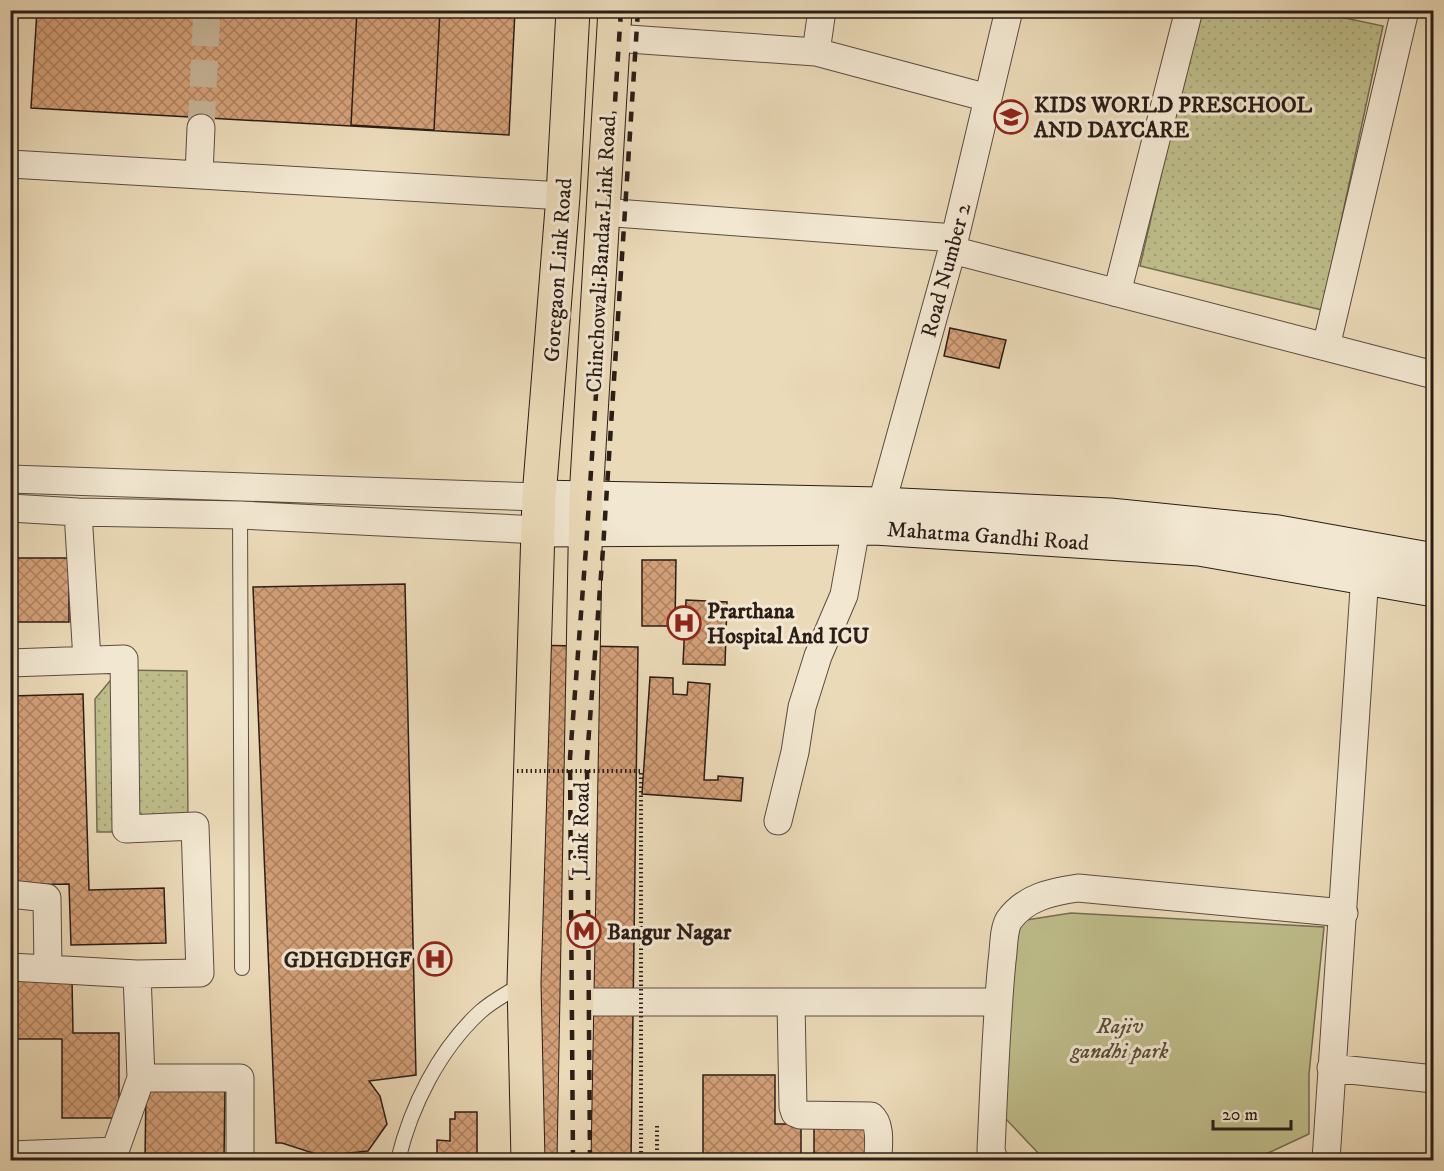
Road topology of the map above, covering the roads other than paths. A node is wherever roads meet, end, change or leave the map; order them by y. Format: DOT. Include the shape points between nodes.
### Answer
graph roads {
  1 [pos="573,10"];
  2 [pos="822,10"];
  3 [pos="1009,10"];
  4 [pos="1189,10"];
  5 [pos="1405,10"];
  6 [pos="614,24"];
  7 [pos="816,52"];
  8 [pos="988,98"];
  9 [pos="201,128"];
  10 [pos="10,164"];
  11 [pos="199,175"];
  12 [pos="562,196"];
  13 [pos="603,212"];
  14 [pos="953,244"];
  15 [pos="1117,293"];
  16 [pos="1326,347"];
  17 [pos="1434,375"];
  18 [pos="10,479"];
  19 [pos="539,497"];
  20 [pos="586,498"];
  21 [pos="10,508"];
  22 [pos="78,512"];
  23 [pos="240,515"];
  24 [pos="870,520"];
  25 [pos="538,530"];
  26 [pos="585,530"];
  27 [pos="1434,560"];
  28 [pos="1365,563"];
  29 [pos="1434,590"];
  30 [pos="87,660"];
  31 [pos="10,663"];
  32 [pos="778,821"];
  33 [pos="10,894"];
  34 [pos="1344,913"];
  35 [pos="10,967"];
  36 [pos="242,968"];
  37 [pos="48,969"];
  38 [pos="138,974"];
  39 [pos="524,982"];
  40 [pos="577,1002"];
  41 [pos="998,1002"];
  42 [pos="791,1003"];
  43 [pos="1331,1068"];
  44 [pos="141,1078"];
  45 [pos="1434,1079"];
  46 [pos="10,1155"];
  47 [pos="115,1156"];
  48 [pos="240,1161"];
  49 [pos="398,1161"];
  50 [pos="528,1161"];
  51 [pos="574,1161"];
  52 [pos="878,1161"];
  53 [pos="994,1161"];
  54 [pos="1326,1161"];
  1 -- 12 [label="main road, Goregaon Link Road"];
  2 -- 7 [label="street"];
  3 -- 8 [label="street, Road Number 2"];
  4 -- 15 [label="street"];
  5 -- 16 [label="street"];
  6 -- 7 [label="street"];
  6 -- 13 [label="main road, Chinchowali Bandar Link Road"];
  7 -- 8 [label="street"];
  8 -- 14 [label="street, Road Number 2"];
  9 -- 11 [label="street"];
  10 -- 11 [label="street"];
  11 -- 12 [label="street"];
  12 -- 19 [label="main road, Goregaon Link Road"];
  13 -- 14 [label="street"];
  13 -- 20 [label="main road, Chinchowali Bandar Link Road"];
  14 -- 15 [label="street"];
  14 -- 24 [label="street, Road Number 2"];
  15 -- 16 [label="street"];
  16 -- 17 [label="street"];
  18 -- 19 [label="street"];
  19 -- 20 [label="main road, Mahatma Gandhi Road"];
  19 -- 25 [label="main road, Goregaon Link Road"];
  20 -- 24 [label="main road, Mahatma Gandhi Road"];
  20 -- 26 [label="main road, Link Road"];
  21 -- 22 [label="street"];
  22 -- 23 [label="street"];
  22 -- 30 [label="street"];
  23 -- 25 [label="street"];
  23 -- 36 [label="lane"];
  24 -- 26 [label="main road, Mahatma Gandhi Road"];
  24 -- 28 [label="main road, Mahatma Gandhi Road" via="1110,515 1278,532"];
  24 -- 32 [label="street, Road Number 2" via="802,707"];
  25 -- 26 [label="main road, Mahatma Gandhi Road"];
  25 -- 39 [label="main road"];
  26 -- 40 [label="main road, Link Road"];
  27 -- 28 [label="main road, Mahatma Gandhi Road"];
  28 -- 29 [label="main road, Mahatma Gandhi Road"];
  28 -- 34 [label="street"];
  30 -- 31 [label="street"];
  30 -- 38 [label="street" via="124,659 126,829 195,826 200,973"];
  33 -- 37 [label="street" via="47,898"];
  34 -- 41 [label="street" via="1078,888 1053,891 1033,898 1008,921"];
  34 -- 43 [label="street"];
  35 -- 37 [label="street"];
  37 -- 38 [label="street"];
  38 -- 44 [label="street"];
  39 -- 49 [label="lane" via="480,1011 445,1052 419,1101"];
  39 -- 50 [label="main road"];
  40 -- 42 [label="street"];
  40 -- 51 [label="main road, Link Road"];
  41 -- 42 [label="street"];
  41 -- 53 [label="street" via="991,1150"];
  42 -- 52 [label="street" via="795,1113 871,1116 878,1127"];
  43 -- 45 [label="street"];
  43 -- 54 [label="street"];
  44 -- 47 [label="street"];
  44 -- 48 [label="street" via="240,1078"];
  46 -- 47 [label="street"];
}
